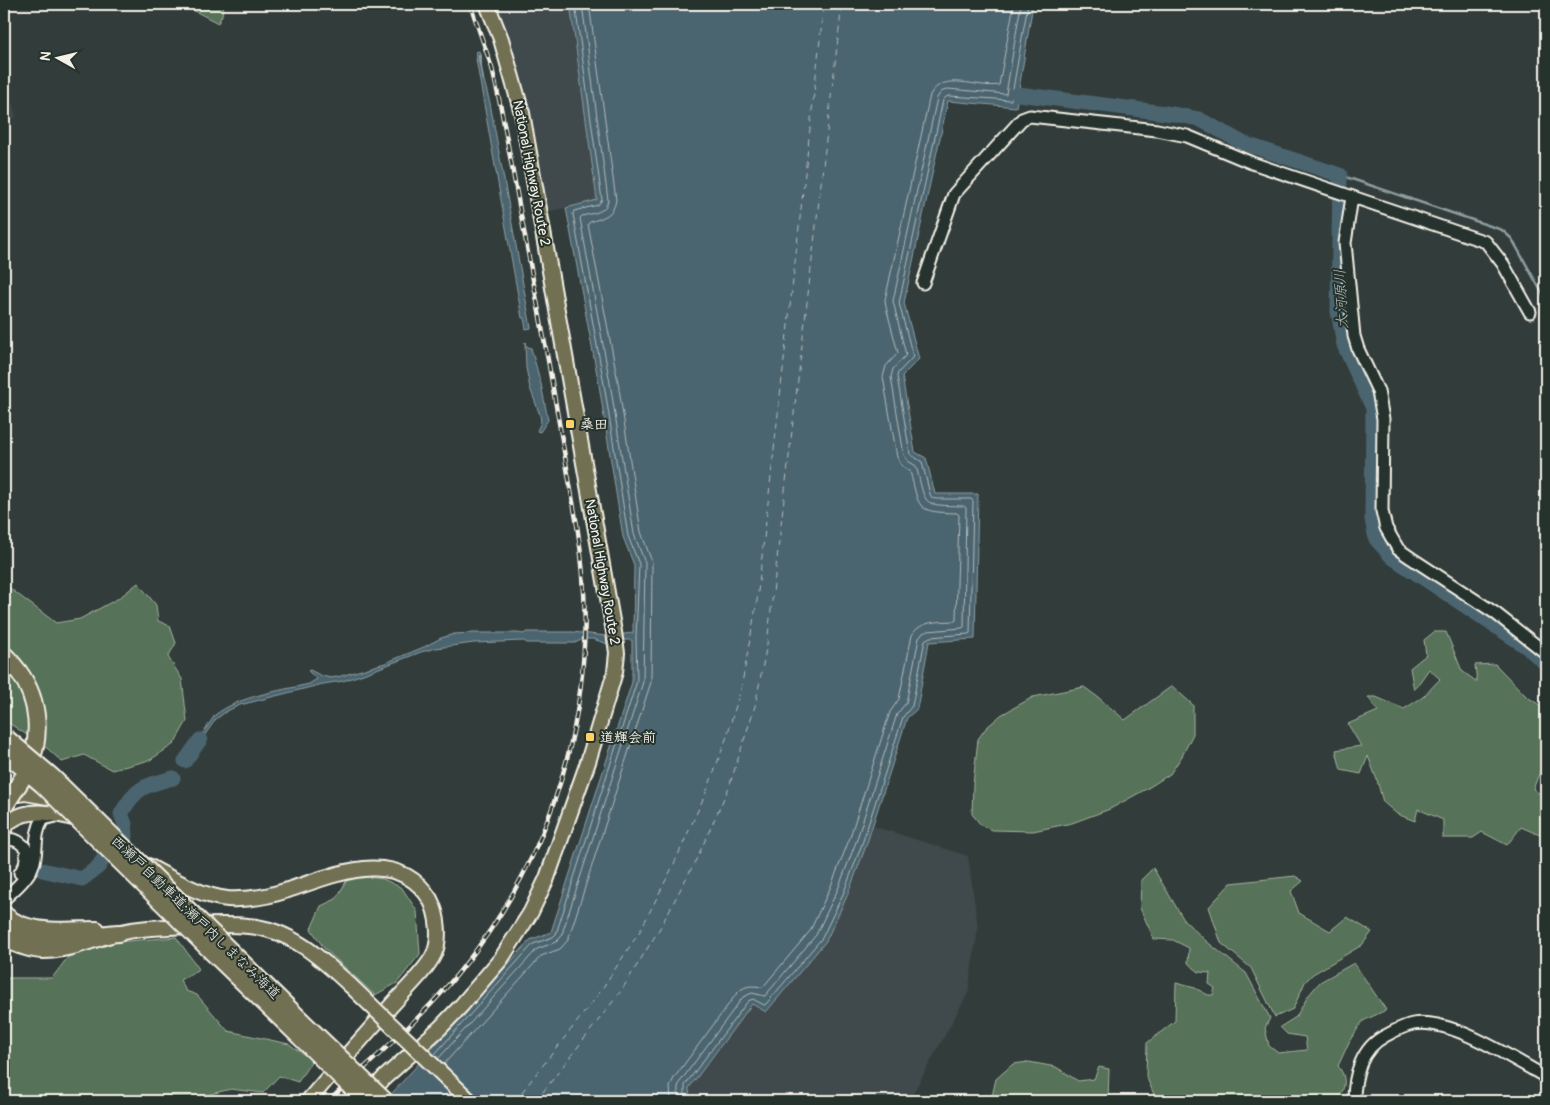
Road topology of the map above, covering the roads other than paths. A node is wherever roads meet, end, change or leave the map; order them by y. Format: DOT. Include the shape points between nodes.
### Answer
graph roads {
  1 [pos="487,4"];
  2 [pos="1352,197"];
  3 [pos="923,283"];
  4 [pos="1530,312"];
  5 [pos="1546,653"];
  6 [pos="4,655"];
  7 [pos="5,742"];
  8 [pos="4,797"];
  9 [pos="4,807"];
  10 [pos="61,815"];
  11 [pos="91,822"];
  12 [pos="4,829"];
  13 [pos="4,841"];
  14 [pos="4,891"];
  15 [pos="4,899"];
  16 [pos="4,913"];
  17 [pos="4,927"];
  18 [pos="138,930"];
  19 [pos="119,932"];
  20 [pos="4,940"];
  21 [pos="304,1032"];
  22 [pos="354,1047"];
  23 [pos="1546,1077"];
  24 [pos="301,1101"];
  25 [pos="308,1101"];
  26 [pos="364,1101"];
  27 [pos="384,1101"];
  28 [pos="470,1101"];
  29 [pos="1354,1101"];
  1 -- 26 [label="highway, National Highway Route 2" via="501,39 522,113 615,637 616,672 547,878 531,912 501,959 461,1006"];
  2 -- 3 [label="street" via="1252,163 1187,136 1030,116 1022,119 954,194"];
  2 -- 4 [label="street" via="1486,242 1503,264"];
  2 -- 5 [label="street" via="1344,243 1354,336 1378,391 1383,419 1382,511 1386,528 1392,541 1405,554 1495,613"];
  6 -- 9 [label="highway, bridge" via="26,682 34,702 37,732 36,747 22,779"];
  7 -- 21 [label="highway, 西瀬戸自動車道;瀬戸内しまなみ海道, bridge" via="43,785"];
  8 -- 11 [label="highway" via="25,793 70,802"];
  10 -- 11 [label="highway"];
  10 -- 12 [label="highway" via="24,815 12,820"];
  10 -- 15 [label="street" via="43,819 38,826 35,860 25,878"];
  11 -- 22 [label="highway, bridge" via="146,865 189,887 228,899 256,897 364,868 400,873 416,882 433,905 438,920 434,954"];
  13 -- 14 [label="street" via="14,839 27,850 25,865"];
  16 -- 18 [label="highway" via="18,922 44,929"];
  17 -- 19 [label="highway" via="27,937 40,938"];
  18 -- 19 [label="highway"];
  18 -- 28 [label="highway, bridge" via="250,926 267,929 300,943 321,958"];
  19 -- 20 [label="highway" via="72,947 44,951"];
  21 -- 26 [label="highway, 西瀬戸自動車道;瀬戸内しまなみ海道, bridge"];
  21 -- 27 [label="highway, 西瀬戸自動車道;瀬戸内しまなみ海道, bridge"];
  22 -- 24 [label="highway"];
  22 -- 25 [label="highway"];
  23 -- 29 [label="street" via="1466,1034 1433,1024 1415,1024 1380,1038 1369,1048 1356,1076"];
}
